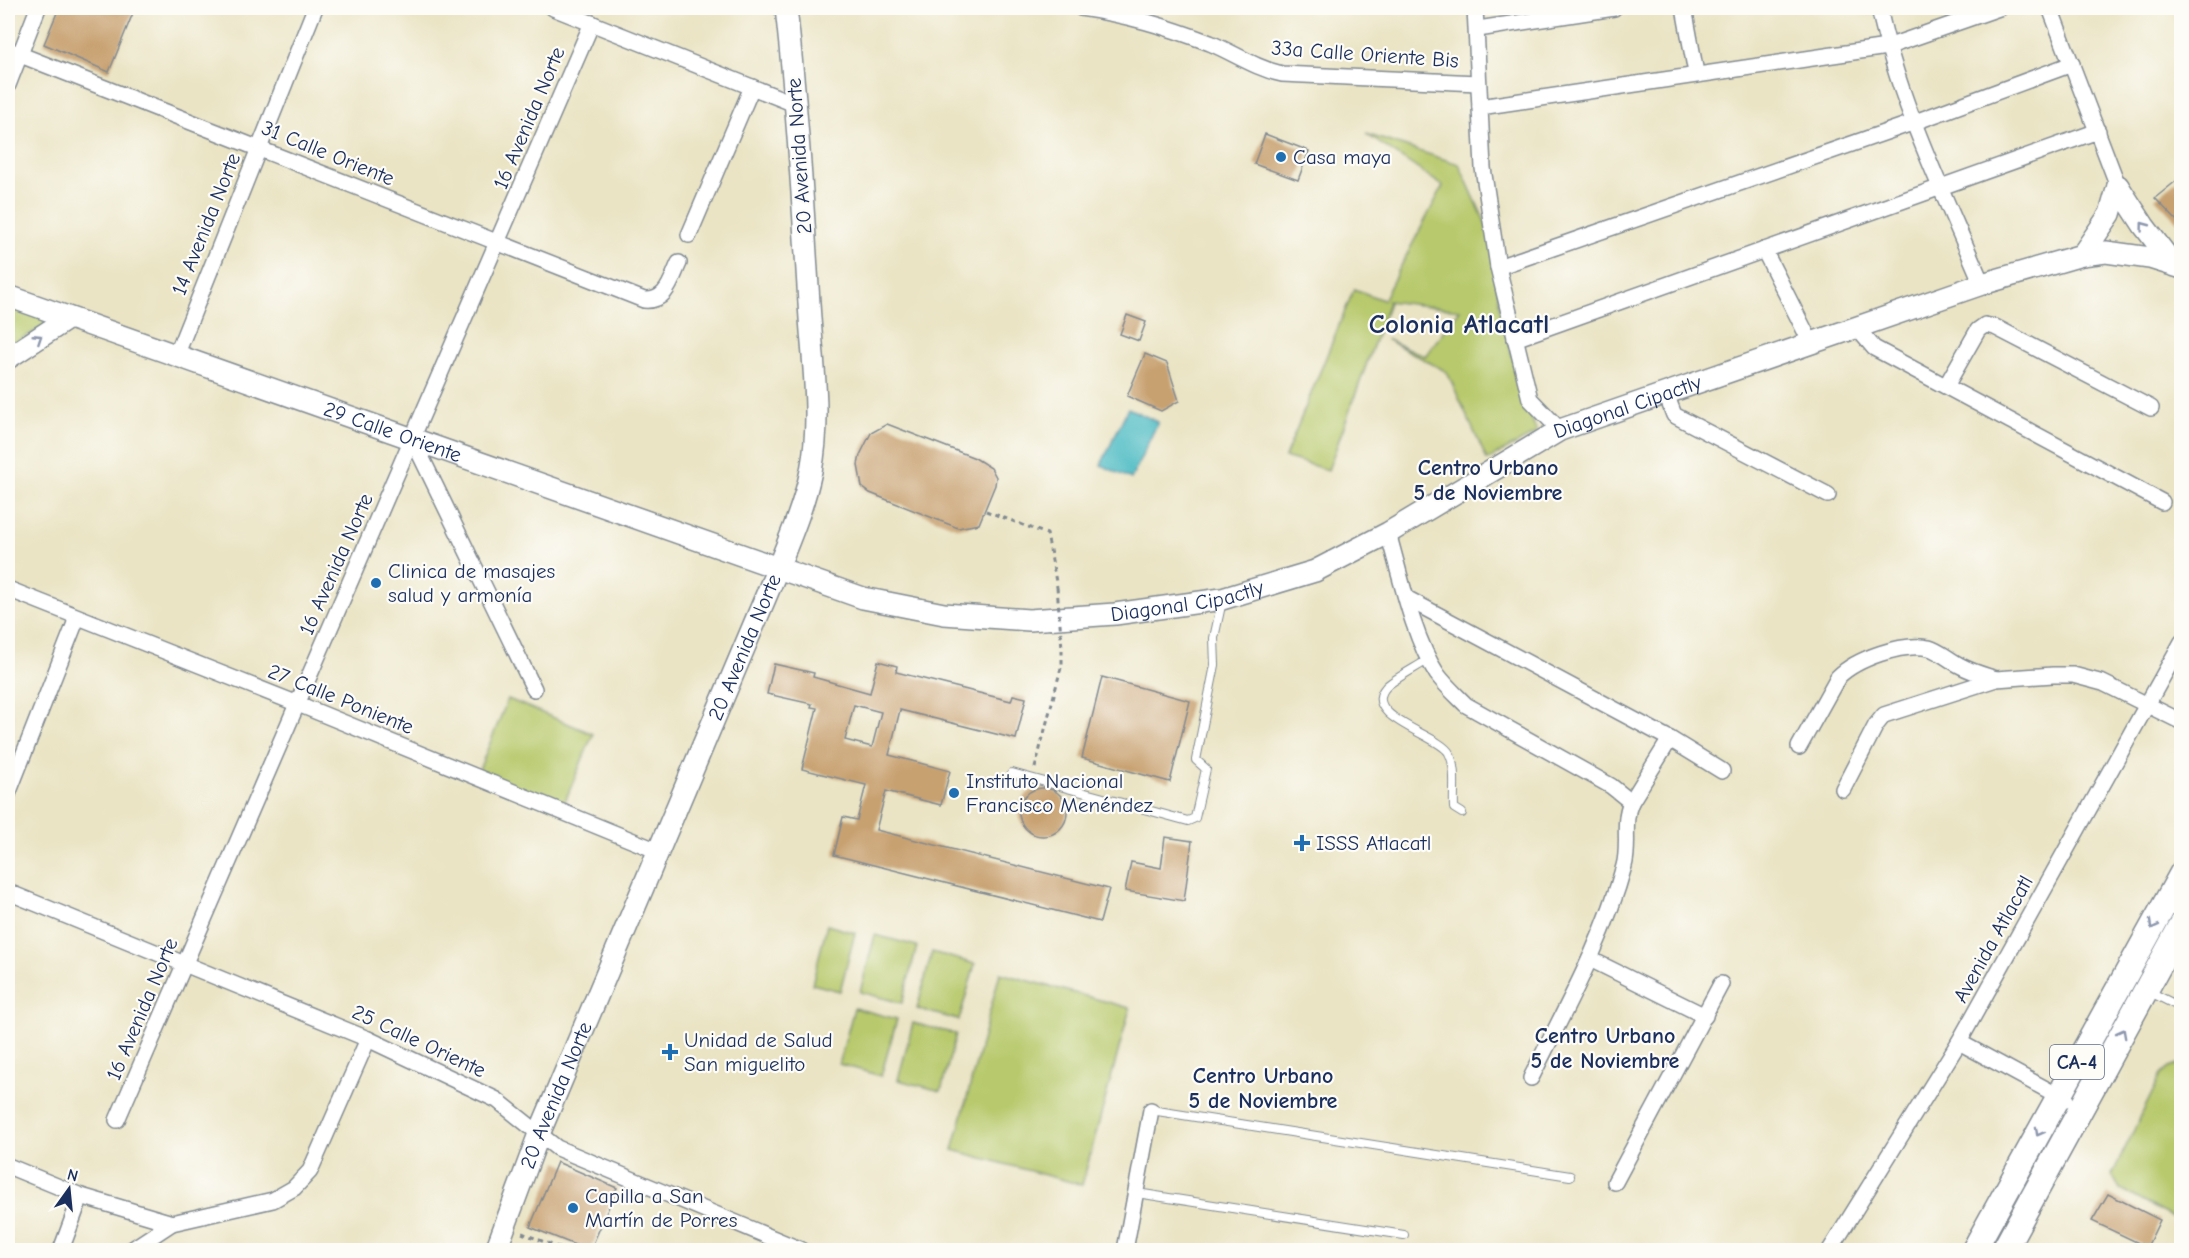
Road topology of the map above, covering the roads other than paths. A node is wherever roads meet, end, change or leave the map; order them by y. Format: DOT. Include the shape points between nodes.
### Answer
graph roads {
  1 [pos="38,8"];
  2 [pos="315,8"];
  3 [pos="553,8"];
  4 [pos="786,8"];
  5 [pos="1081,8"];
  6 [pos="1475,8"];
  7 [pos="1614,8"];
  8 [pos="1684,8"];
  9 [pos="1880,8"];
  10 [pos="1999,8"];
  11 [pos="2050,8"];
  12 [pos="592,23"];
  13 [pos="1478,28"];
  14 [pos="1887,46"];
  15 [pos="14,52"];
  16 [pos="2072,64"];
  17 [pos="1696,73"];
  18 [pos="1478,83"];
  19 [pos="8,85"];
  20 [pos="752,87"];
  21 [pos="797,105"];
  22 [pos="1480,107"];
  23 [pos="1915,122"];
  24 [pos="2098,131"];
  25 [pos="259,149"];
  26 [pos="2118,186"];
  27 [pos="1941,188"];
  28 [pos="690,235"];
  29 [pos="498,243"];
  30 [pos="1764,250"];
  31 [pos="2082,255"];
  32 [pos="679,263"];
  33 [pos="2177,266"];
  34 [pos="1498,267"];
  35 [pos="1982,284"];
  36 [pos="8,296"];
  37 [pos="69,318"];
  38 [pos="1857,328"];
  39 [pos="1515,339"];
  40 [pos="1811,343"];
  41 [pos="177,356"];
  42 [pos="8,358"];
  43 [pos="1946,386"];
  44 [pos="1666,394"];
  45 [pos="2151,408"];
  46 [pos="1560,430"];
  47 [pos="413,440"];
  48 [pos="1828,495"];
  49 [pos="2162,502"];
  50 [pos="1388,533"];
  51 [pos="777,570"];
  52 [pos="8,589"];
  53 [pos="1222,599"];
  54 [pos="1408,599"];
  55 [pos="76,618"];
  56 [pos="2181,642"];
  57 [pos="1429,659"];
  58 [pos="1996,679"];
  59 [pos="534,689"];
  60 [pos="298,704"];
  61 [pos="2148,705"];
  62 [pos="2181,722"];
  63 [pos="1670,739"];
  64 [pos="1799,747"];
  65 [pos="1722,771"];
  66 [pos="1012,773"];
  67 [pos="1843,789"];
  68 [pos="8,794"];
  69 [pos="1631,802"];
  70 [pos="1462,813"];
  71 [pos="658,851"];
  72 [pos="2181,873"];
  73 [pos="8,892"];
  74 [pos="2181,924"];
  75 [pos="1590,959"];
  76 [pos="184,964"];
  77 [pos="1720,984"];
  78 [pos="2146,990"];
  79 [pos="2181,1008"];
  80 [pos="1705,1016"];
  81 [pos="368,1039"];
  82 [pos="1959,1042"];
  83 [pos="1531,1078"];
  84 [pos="2058,1096"];
  85 [pos="2081,1109"];
  86 [pos="1151,1110"];
  87 [pos="117,1120"];
  88 [pos="539,1134"];
  89 [pos="8,1166"];
  90 [pos="1570,1176"];
  91 [pos="1615,1182"];
  92 [pos="1137,1193"];
  93 [pos="81,1196"];
  94 [pos="172,1223"];
  95 [pos="1404,1235"];
  96 [pos="61,1251"];
  97 [pos="131,1251"];
  98 [pos="496,1251"];
  99 [pos="801,1251"];
  100 [pos="1125,1251"];
  101 [pos="1830,1251"];
  102 [pos="1974,1251"];
  103 [pos="2004,1251"];
  1 -- 15 [label="street"];
  2 -- 25 [label="street, 14 Avenida Norte"];
  3 -- 12 [label="street"];
  4 -- 21 [label="street, 20 Avenida Norte"];
  5 -- 18 [label="street, 33a Calle Oriente Bis" via="1131,15 1282,74"];
  6 -- 13 [label="street"];
  7 -- 13 [label="street"];
  8 -- 17 [label="street"];
  9 -- 14 [label="street"];
  10 -- 14 [label="street"];
  11 -- 16 [label="street"];
  12 -- 20 [label="street"];
  12 -- 29 [label="street, 16 Avenida Norte"];
  13 -- 18 [label="street"];
  14 -- 17 [label="street"];
  14 -- 23 [label="street"];
  15 -- 19 [label="street"];
  15 -- 25 [label="street, 31 Calle Oriente"];
  16 -- 23 [label="street"];
  16 -- 24 [label="street"];
  17 -- 22 [label="street"];
  18 -- 22 [label="street"];
  20 -- 21 [label="street"];
  20 -- 28 [label="street"];
  21 -- 51 [label="street, 20 Avenida Norte" via="816,425 811,471"];
  22 -- 34 [label="street" via="1483,168"];
  23 -- 27 [label="street"];
  23 -- 34 [label="street"];
  24 -- 26 [label="street"];
  24 -- 27 [label="street"];
  25 -- 29 [label="street, 31 Calle Oriente"];
  25 -- 41 [label="street, 14 Avenida Norte"];
  26 -- 31 [label="street" via="2110,214"];
  33 -- 26 [label="street, one-way"];
  27 -- 30 [label="street"];
  27 -- 35 [label="street"];
  29 -- 32 [label="street, 31 Calle Oriente" via="651,301 663,295"];
  29 -- 47 [label="street, 16 Avenida Norte"];
  30 -- 39 [label="street"];
  30 -- 40 [label="street"];
  31 -- 33 [label="street, Diagonal Cipactly" via="2128,254"];
  31 -- 35 [label="street, Diagonal Cipactly"];
  34 -- 39 [label="street"];
  35 -- 38 [label="street, Diagonal Cipactly"];
  36 -- 37 [label="street, 29 Calle Oriente"];
  37 -- 41 [label="street, 29 Calle Oriente"];
  42 -- 37 [label="street, one-way"];
  38 -- 40 [label="street, Diagonal Cipactly"];
  38 -- 43 [label="street" via="1874,348"];
  39 -- 46 [label="street" via="1530,399"];
  40 -- 44 [label="street, Diagonal Cipactly"];
  41 -- 47 [label="street, 29 Calle Oriente"];
  43 -- 45 [label="street" via="1978,330 1985,325"];
  43 -- 49 [label="street"];
  44 -- 46 [label="street, Diagonal Cipactly"];
  44 -- 48 [label="street" via="1674,415"];
  46 -- 50 [label="street, Diagonal Cipactly"];
  47 -- 51 [label="street, 29 Calle Oriente"];
  47 -- 59 [label="street"];
  47 -- 60 [label="street, 16 Avenida Norte"];
  50 -- 53 [label="street, Diagonal Cipactly" via="1315,571"];
  50 -- 54 [label="street"];
  51 -- 53 [label="street, Diagonal Cipactly" via="862,598 954,615 1029,620 1115,614"];
  51 -- 71 [label="street, 20 Avenida Norte"];
  52 -- 55 [label="street, 27 Calle Poniente"];
  53 -- 66 [label="lane" via="1214,638 1215,665 1197,760 1206,769 1195,818 1188,821"];
  54 -- 57 [label="street"];
  54 -- 63 [label="street"];
  55 -- 60 [label="street, 27 Calle Poniente"];
  55 -- 68 [label="street"];
  56 -- 61 [label="street, Avenida Atlacatl"];
  57 -- 69 [label="street" via="1437,674 1466,705 1611,786"];
  57 -- 70 [label="lane" via="1387,685 1382,704 1389,715 1446,747 1454,767 1454,808"];
  58 -- 61 [label="street" via="2073,675 2103,683"];
  58 -- 64 [label="street" via="1920,647 1869,657 1838,677"];
  58 -- 67 [label="street" via="1884,715"];
  60 -- 71 [label="street, 27 Calle Poniente"];
  60 -- 76 [label="street, 16 Avenida Norte"];
  61 -- 62 [label="street"];
  61 -- 82 [label="street, Avenida Atlacatl"];
  63 -- 65 [label="street"];
  63 -- 69 [label="street"];
  69 -- 75 [label="street" via="1627,810 1625,864"];
  71 -- 88 [label="street, 20 Avenida Norte"];
  72 -- 84 [label="main road, CA-4, one-way"];
  73 -- 76 [label="street, 25 Calle Oriente"];
  74 -- 78 [label="main road, CA-4"];
  75 -- 80 [label="street"];
  75 -- 83 [label="street"];
  76 -- 81 [label="street, 25 Calle Oriente"];
  76 -- 87 [label="street, 16 Avenida Norte"];
  77 -- 80 [label="street"];
  78 -- 79 [label="lane"];
  85 -- 78 [label="main road, CA-4, one-way"];
  80 -- 91 [label="street"];
  81 -- 88 [label="street, 25 Calle Oriente" via="497,1100"];
  81 -- 94 [label="street" via="310,1171 294,1188 273,1200"];
  82 -- 84 [label="street"];
  82 -- 101 [label="street, Avenida Atlacatl"];
  84 -- 85 [label="street"];
  84 -- 102 [label="main road, CA-4, one-way"];
  85 -- 103 [label="main road, CA-4"];
  86 -- 90 [label="lane"];
  86 -- 92 [label="street"];
  88 -- 98 [label="street, 20 Avenida Norte"];
  88 -- 99 [label="street, 25 Calle Oriente" via="557,1148"];
  89 -- 93 [label="street"];
  92 -- 95 [label="lane"];
  92 -- 100 [label="street"];
  93 -- 94 [label="street"];
  93 -- 96 [label="street"];
  94 -- 97 [label="street"];
}
